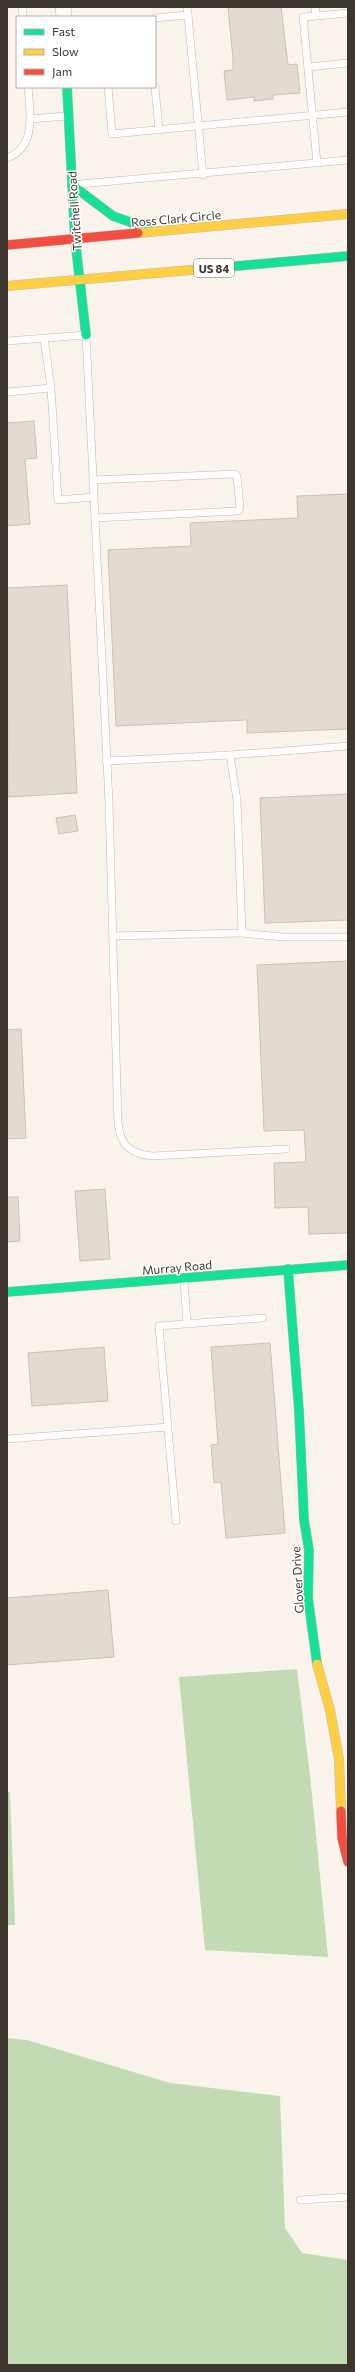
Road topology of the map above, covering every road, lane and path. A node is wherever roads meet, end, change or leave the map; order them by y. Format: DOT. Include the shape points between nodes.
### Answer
graph roads {
  1 [pos="187,7"];
  2 [pos="315,7"];
  3 [pos="348,13"];
  4 [pos="188,15"];
  5 [pos="316,16"];
  6 [pos="156,18"];
  7 [pos="348,63"];
  8 [pos="308,67"];
  9 [pos="28,88"];
  10 [pos="67,88"];
  11 [pos="108,88"];
  12 [pos="155,88"];
  13 [pos="348,112"];
  14 [pos="69,116"];
  15 [pos="312,116"];
  16 [pos="30,119"];
  17 [pos="199,126"];
  18 [pos="159,130"];
  19 [pos="7,158"];
  20 [pos="348,160"];
  21 [pos="317,163"];
  22 [pos="203,175"];
  23 [pos="72,185"];
  24 [pos="348,214"];
  25 [pos="159,232"];
  26 [pos="75,239"];
  27 [pos="7,245"];
  28 [pos="348,256"];
  29 [pos="80,280"];
  30 [pos="7,286"];
  31 [pos="86,335"];
  32 [pos="44,338"];
  33 [pos="7,342"];
  34 [pos="51,388"];
  35 [pos="7,392"];
  36 [pos="93,480"];
  37 [pos="94,497"];
  38 [pos="95,518"];
  39 [pos="348,746"];
  40 [pos="230,755"];
  41 [pos="106,761"];
  42 [pos="242,933"];
  43 [pos="113,936"];
  44 [pos="348,937"];
  45 [pos="286,1149"];
  46 [pos="348,1265"];
  47 [pos="288,1269"];
  48 [pos="184,1278"];
  49 [pos="7,1292"];
  50 [pos="263,1318"];
  51 [pos="187,1324"];
  52 [pos="168,1428"];
  53 [pos="7,1439"];
  54 [pos="176,1521"];
  55 [pos="348,1862"];
  56 [pos="348,2197"];
  57 [pos="300,2200"];
  1 -- 4 [label="lane"];
  2 -- 5 [label="lane"];
  3 -- 5 [label="lane"];
  4 -- 6 [label="lane"];
  4 -- 17 [label="lane"];
  5 -- 8 [label="lane" via="303,17"];
  7 -- 8 [label="lane"];
  8 -- 15 [label="lane"];
  9 -- 16 [label="lane"];
  10 -- 14 [label="main road, Twitchell Road"];
  11 -- 18 [label="lane" via="112,134"];
  12 -- 18 [label="lane"];
  13 -- 15 [label="lane"];
  14 -- 16 [label="lane"];
  14 -- 23 [label="main road, Twitchell Road"];
  15 -- 17 [label="lane"];
  15 -- 21 [label="lane"];
  16 -- 19 [label="lane" via="29,137 15,155"];
  17 -- 18 [label="lane"];
  17 -- 22 [label="lane"];
  20 -- 21 [label="lane"];
  21 -- 22 [label="lane"];
  22 -- 23 [label="lane"];
  23 -- 25 [label="main road" via="113,216"];
  23 -- 26 [label="main road, Twitchell Road"];
  24 -- 25 [label="main road, Ross Clark Circle"];
  25 -- 26 [label="main road, Ross Clark Circle"];
  26 -- 27 [label="main road, Ross Clark Circle"];
  26 -- 29 [label="main road, Twitchell Road"];
  28 -- 29 [label="main road, US 84"];
  29 -- 30 [label="main road, US 84"];
  29 -- 31 [label="main road, Twitchell Road"];
  31 -- 32 [label="lane"];
  31 -- 36 [label="lane"];
  32 -- 33 [label="lane"];
  32 -- 34 [label="lane"];
  34 -- 35 [label="lane"];
  34 -- 37 [label="lane" via="58,500"];
  36 -- 37 [label="lane"];
  36 -- 38 [label="lane" via="235,474 240,508 238,512"];
  37 -- 38 [label="lane"];
  38 -- 41 [label="lane"];
  39 -- 40 [label="lane"];
  40 -- 41 [label="lane"];
  40 -- 42 [label="lane" via="237,800"];
  41 -- 43 [label="lane"];
  42 -- 43 [label="lane"];
  42 -- 44 [label="lane" via="283,937"];
  43 -- 45 [label="lane" via="117,1089 123,1143 139,1155 153,1156"];
  46 -- 47 [label="main road, Murray Road"];
  47 -- 48 [label="main road, Murray Road"];
  47 -- 55 [label="main road, Glover Drive" via="304,1520 309,1550 308,1598 314,1653 330,1710 339,1759 342,1838"];
  48 -- 49 [label="main road, Murray Road"];
  48 -- 51 [label="lane"];
  50 -- 51 [label="lane"];
  51 -- 52 [label="lane" via="159,1326"];
  52 -- 53 [label="lane"];
  52 -- 54 [label="lane"];
  56 -- 57 [label="lane"];
}
